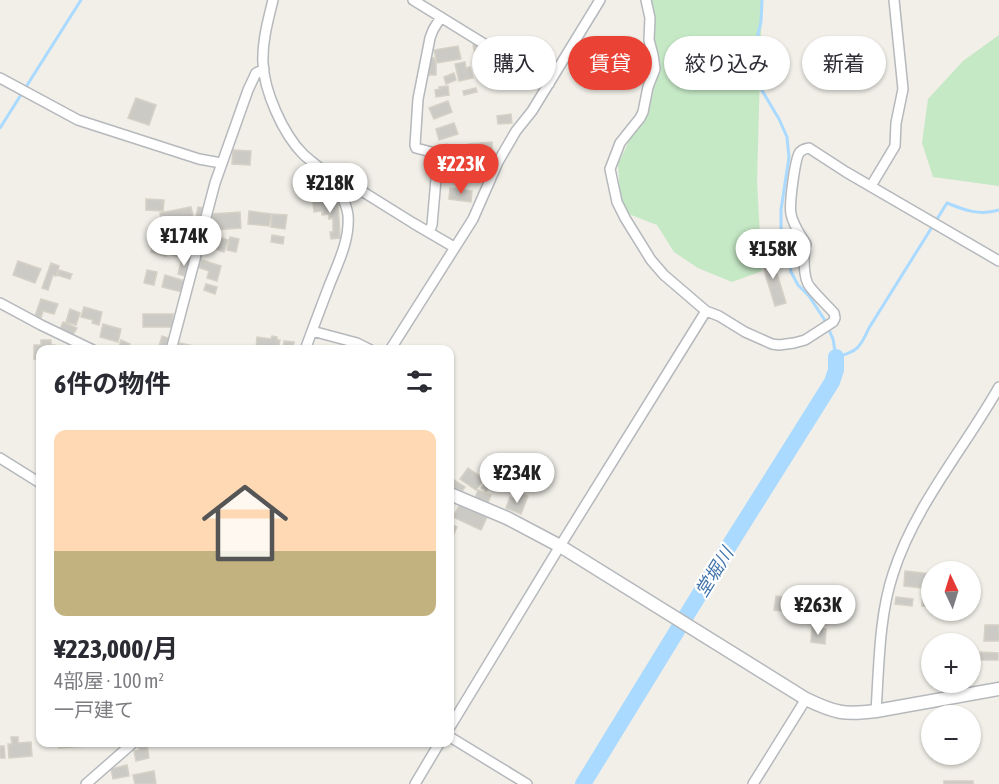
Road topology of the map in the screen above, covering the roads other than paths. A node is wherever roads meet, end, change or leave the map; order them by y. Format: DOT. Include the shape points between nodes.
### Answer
graph roads {
  1 [pos="273,0"];
  2 [pos="413,0"];
  3 [pos="600,0"];
  4 [pos="646,0"];
  5 [pos="894,0"];
  6 [pos="441,17"];
  7 [pos="472,36"];
  8 [pos="264,69"];
  9 [pos="556,72"];
  10 [pos="0,78"];
  11 [pos="545,90"];
  12 [pos="221,164"];
  13 [pos="330,179"];
  14 [pos="871,186"];
  15 [pos="429,232"];
  16 [pos="454,247"];
  17 [pos="999,261"];
  18 [pos="0,303"];
  19 [pos="706,311"];
  20 [pos="312,331"];
  21 [pos="83,345"];
  22 [pos="172,345"];
  23 [pos="307,345"];
  24 [pos="361,345"];
  25 [pos="393,345"];
  26 [pos="999,387"];
  27 [pos="0,458"];
  28 [pos="36,480"];
  29 [pos="454,496"];
  30 [pos="560,546"];
  31 [pos="999,689"];
  32 [pos="806,699"];
  33 [pos="876,711"];
  34 [pos="454,720"];
  35 [pos="454,739"];
  36 [pos="128,747"];
  37 [pos="437,747"];
  38 [pos="86,784"];
  39 [pos="415,784"];
  40 [pos="526,784"];
  41 [pos="753,784"];
  1 -- 8 [label="street" via="264,43"];
  2 -- 6 [label="street"];
  3 -- 9 [label="street"];
  4 -- 19 [label="street" via="655,69 643,112 620,143 610,169 617,202 651,260"];
  5 -- 14 [label="street" via="903,89 895,146"];
  6 -- 7 [label="street"];
  6 -- 15 [label="street" via="430,38 418,99 415,145 438,156"];
  8 -- 12 [label="street" via="256,73 248,90"];
  8 -- 13 [label="street" via="274,107 286,132"];
  10 -- 12 [label="street" via="78,120"];
  11 -- 16 [label="street" via="516,131 473,219"];
  12 -- 22 [label="street"];
  13 -- 15 [label="street" via="344,180"];
  13 -- 20 [label="street" via="346,209 348,224 344,248"];
  14 -- 17 [label="street"];
  14 -- 19 [label="street" via="812,149 798,154 790,210 806,244 806,282 834,313 829,326 794,344 772,344"];
  15 -- 16 [label="street"];
  16 -- 25 [label="street"];
  18 -- 21 [label="street"];
  19 -- 30 [label="street"];
  20 -- 23 [label="street"];
  20 -- 24 [label="street"];
  26 -- 33 [label="street" via="912,527 892,575 883,624"];
  27 -- 28 [label="street"];
  29 -- 30 [label="street"];
  30 -- 32 [label="street"];
  30 -- 34 [label="street"];
  31 -- 33 [label="street"];
  32 -- 33 [label="street" via="832,711"];
  32 -- 41 [label="street"];
  35 -- 40 [label="street"];
  36 -- 38 [label="street"];
  37 -- 39 [label="street"];
}
